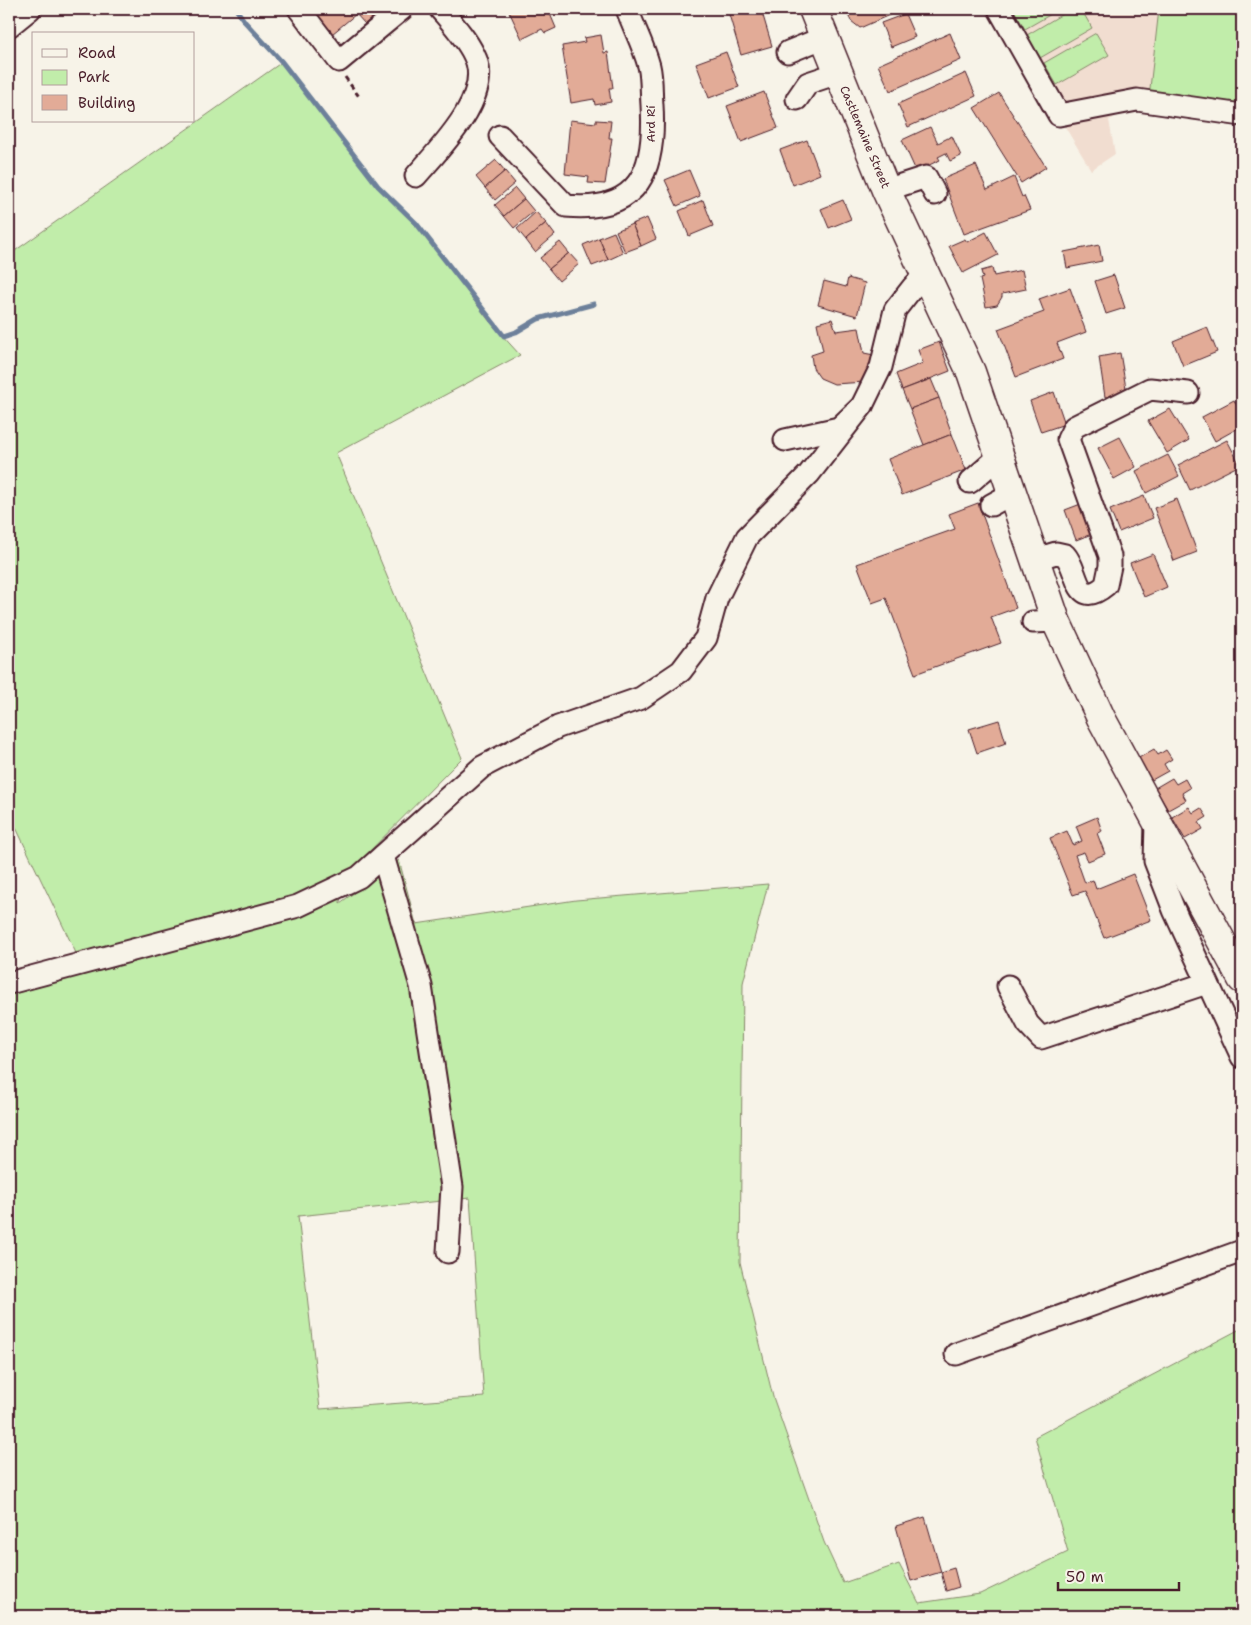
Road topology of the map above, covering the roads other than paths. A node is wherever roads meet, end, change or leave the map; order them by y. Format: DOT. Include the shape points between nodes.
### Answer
graph roads {
  1 [pos="30,9"];
  2 [pos="299,9"];
  3 [pos="402,9"];
  4 [pos="440,9"];
  5 [pos="627,9"];
  6 [pos="813,9"];
  7 [pos="999,9"];
  8 [pos="9,26"];
  9 [pos="358,26"];
  10 [pos="825,37"];
  11 [pos="330,48"];
  12 [pos="788,52"];
  13 [pos="838,73"];
  14 [pos="798,99"];
  15 [pos="1242,115"];
  16 [pos="500,136"];
  17 [pos="416,176"];
  18 [pos="886,190"];
  19 [pos="935,194"];
  20 [pos="924,269"];
  21 [pos="1188,393"];
  22 [pos="862,406"];
  23 [pos="786,440"];
  24 [pos="1000,456"];
  25 [pos="970,482"];
  26 [pos="1036,559"];
  27 [pos="1156,822"];
  28 [pos="383,856"];
  29 [pos="1242,979"];
  30 [pos="9,982"];
  31 [pos="1207,983"];
  32 [pos="1008,986"];
  33 [pos="1242,1057"];
  34 [pos="1242,1251"];
  35 [pos="448,1252"];
  36 [pos="956,1354"];
  1 -- 8 [label="street"];
  2 -- 11 [label="street"];
  3 -- 11 [label="street" via="339,60"];
  4 -- 17 [label="street" via="476,56 478,79 474,98 460,125"];
  5 -- 16 [label="street, Ard Rí" via="649,67 653,131 650,158 640,182 621,200 592,208 566,206"];
  6 -- 10 [label="main road, Castlemaine Street"];
  7 -- 15 [label="street" via="1059,115 1137,100"];
  9 -- 11 [label="street"];
  10 -- 12 [label="street"];
  10 -- 13 [label="main road, Castlemaine Street"];
  13 -- 14 [label="street" via="808,83"];
  13 -- 18 [label="main road, Castlemaine Street"];
  18 -- 19 [label="street" via="926,177"];
  18 -- 20 [label="main road, Castlemaine Street"];
  20 -- 22 [label="street" via="895,310 882,367"];
  20 -- 24 [label="main road, Castlemaine Street" via="960,335"];
  21 -- 26 [label="street" via="1150,388 1074,427 1068,439 1110,556 1106,585 1085,593 1078,587 1072,562 1065,555 1056,553"];
  22 -- 23 [label="street" via="839,428"];
  22 -- 28 [label="street" via="810,474 747,537 717,598 706,638 681,672 642,698 558,728 482,767"];
  24 -- 25 [label="street"];
  24 -- 26 [label="main road, Castlemaine Street" via="1001,499"];
  26 -- 27 [label="main road, Castlemaine Street" via="1044,621 1101,718"];
  27 -- 29 [label="main road, Castlemaine Street"];
  27 -- 31 [label="street" via="1155,861"];
  28 -- 30 [label="street" via="360,877 298,906"];
  28 -- 35 [label="street" via="421,986 452,1187"];
  31 -- 32 [label="street" via="1041,1038 1028,1024"];
  31 -- 33 [label="street"];
  34 -- 36 [label="street"];
}
